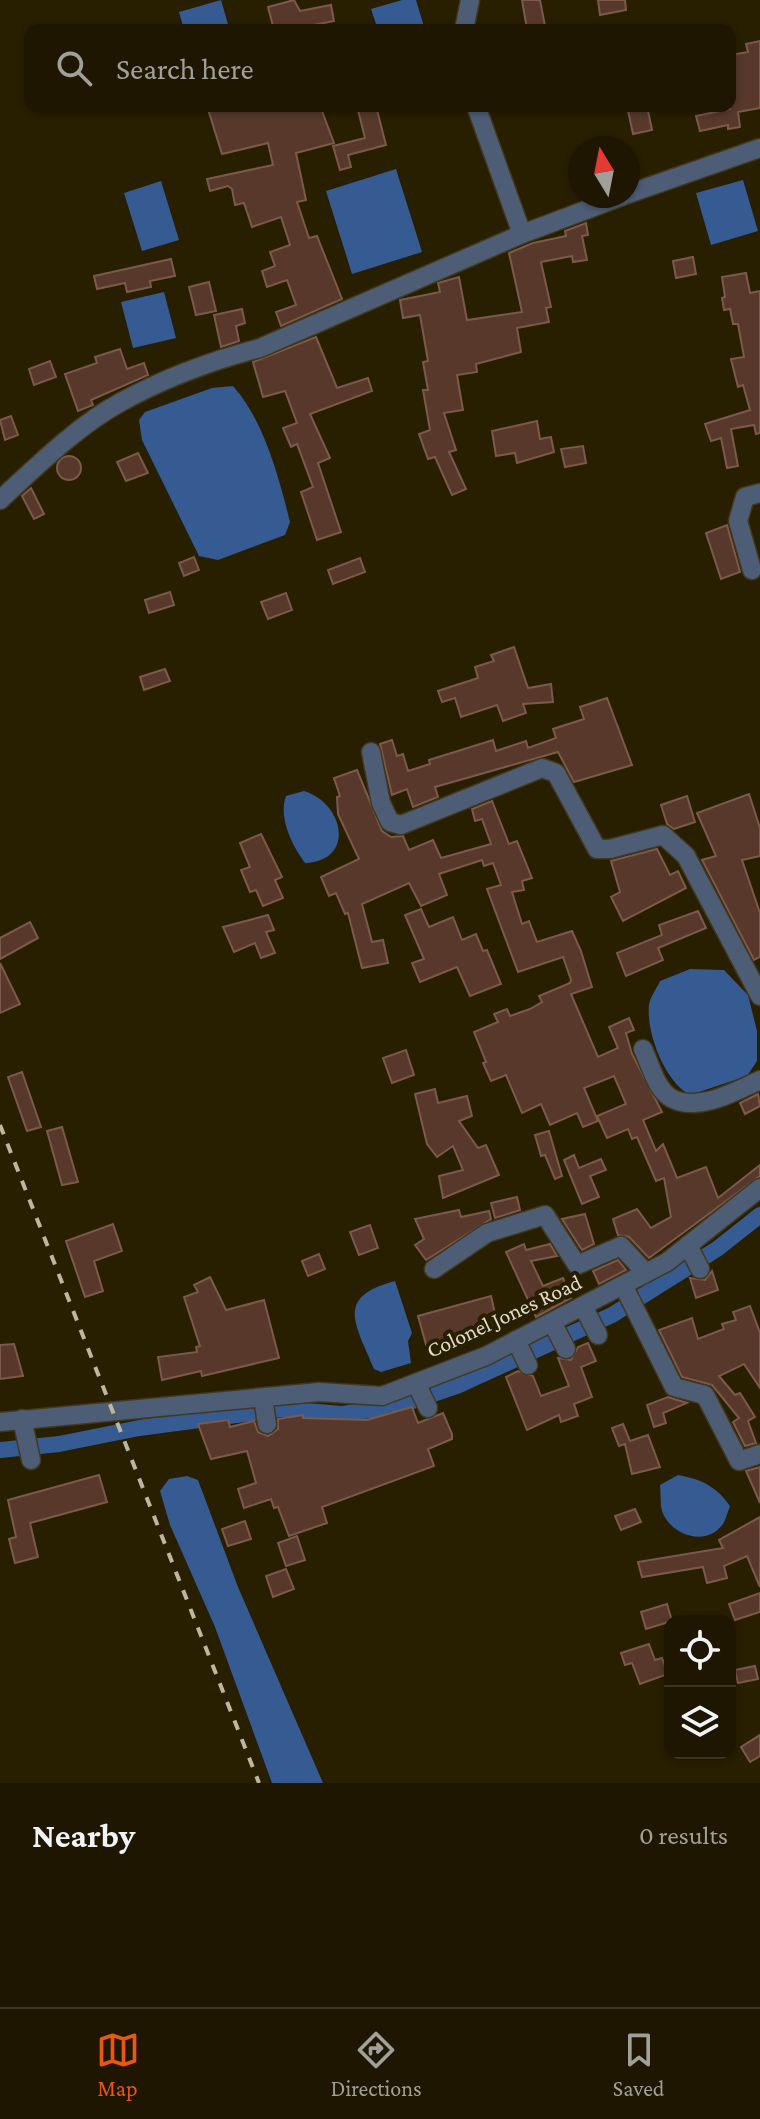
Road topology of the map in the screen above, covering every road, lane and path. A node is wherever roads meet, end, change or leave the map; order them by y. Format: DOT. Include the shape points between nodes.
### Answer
graph roads {
  1 [pos="470,0"];
  2 [pos="465,24"];
  3 [pos="478,112"];
  4 [pos="760,148"];
  5 [pos="640,190"];
  6 [pos="591,208"];
  7 [pos="522,234"];
  8 [pos="760,493"];
  9 [pos="0,500"];
  10 [pos="752,570"];
  11 [pos="371,752"];
  12 [pos="760,996"];
  13 [pos="643,1049"];
  14 [pos="760,1080"];
  15 [pos="760,1188"];
  16 [pos="689,1245"];
  17 [pos="434,1269"];
  18 [pos="700,1269"];
  19 [pos="646,1273"];
  20 [pos="624,1288"];
  21 [pos="585,1309"];
  22 [pos="554,1324"];
  23 [pos="598,1335"];
  24 [pos="517,1342"];
  25 [pos="566,1349"];
  26 [pos="528,1365"];
  27 [pos="416,1384"];
  28 [pos="263,1398"];
  29 [pos="428,1408"];
  30 [pos="0,1422"];
  31 [pos="267,1424"];
  32 [pos="24,1427"];
  33 [pos="760,1454"];
  34 [pos="31,1460"];
  1 -- 2 [label="street"];
  3 -- 7 [label="street"];
  4 -- 5 [label="street"];
  6 -- 7 [label="street"];
  7 -- 9 [label="street" via="260,348 120,402"];
  8 -- 10 [label="street" via="745,497 738,521"];
  11 -- 12 [label="street" via="390,822 401,825 542,768 556,773 597,849 663,835 686,856"];
  13 -- 14 [label="street" via="659,1086 671,1098 692,1102 727,1096"];
  15 -- 16 [label="street, Colonel Jones Road"];
  16 -- 18 [label="street"];
  16 -- 19 [label="street, Colonel Jones Road"];
  17 -- 19 [label="street" via="487,1233 545,1215 577,1265 621,1246"];
  19 -- 20 [label="street, Colonel Jones Road"];
  20 -- 21 [label="street, Colonel Jones Road"];
  20 -- 33 [label="street" via="674,1387 705,1395 739,1461"];
  21 -- 22 [label="street, Colonel Jones Road"];
  21 -- 23 [label="street"];
  22 -- 24 [label="street, Colonel Jones Road"];
  22 -- 25 [label="street"];
  24 -- 26 [label="street"];
  24 -- 27 [label="street, Colonel Jones Road"];
  27 -- 28 [label="street, Colonel Jones Road" via="382,1396 319,1392"];
  27 -- 29 [label="street"];
  28 -- 31 [label="street"];
  28 -- 32 [label="street, Colonel Jones Road"];
  30 -- 32 [label="street, Colonel Jones Road"];
  32 -- 34 [label="street"];
}
